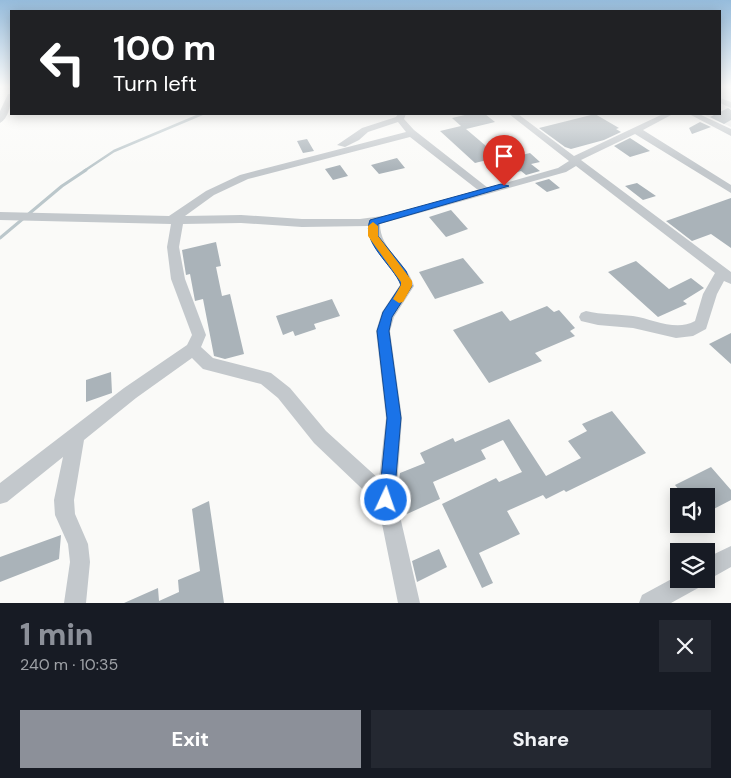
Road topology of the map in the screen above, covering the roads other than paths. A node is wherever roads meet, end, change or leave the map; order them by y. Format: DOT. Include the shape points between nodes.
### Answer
graph roads {
  1 [pos="514,115"];
  2 [pos="667,115"];
  3 [pos="694,115"];
  4 [pos="401,116"];
  5 [pos="636,130"];
  6 [pos="731,133"];
  7 [pos="410,134"];
  8 [pos="336,152"];
  9 [pos="575,160"];
  10 [pos="731,190"];
  11 [pos="485,191"];
  12 [pos="0,216"];
  13 [pos="175,220"];
  14 [pos="374,222"];
  15 [pos="726,275"];
  16 [pos="586,317"];
  17 [pos="193,349"];
  18 [pos="76,434"];
  19 [pos="0,495"];
  20 [pos="386,500"];
  21 [pos="731,556"];
  22 [pos="715,565"];
  23 [pos="676,588"];
  24 [pos="75,603"];
  25 [pos="409,603"];
  26 [pos="650,603"];
  1 -- 9 [label="street"];
  2 -- 5 [label="street"];
  3 -- 6 [label="street"];
  4 -- 7 [label="street"];
  4 -- 8 [label="street" via="365,130"];
  5 -- 9 [label="street"];
  5 -- 10 [label="street"];
  7 -- 8 [label="street"];
  7 -- 11 [label="street" via="421,139"];
  8 -- 13 [label="street" via="234,181 192,204"];
  9 -- 11 [label="street" via="562,170"];
  9 -- 15 [label="street"];
  11 -- 14 [label="street"];
  12 -- 13 [label="street"];
  13 -- 14 [label="street"];
  13 -- 17 [label="street" via="173,247 178,279 198,335"];
  14 -- 20 [label="street" via="373,236 402,273 407,286 387,316 383,331 394,418"];
  15 -- 16 [label="street" via="710,294 698,328 678,331 654,329 633,322"];
  17 -- 18 [label="street"];
  17 -- 20 [label="street" via="208,364 258,375 284,393 320,437"];
  18 -- 19 [label="street"];
  18 -- 24 [label="street" via="64,500 65,515 78,544 80,562"];
  20 -- 25 [label="street"];
  21 -- 22 [label="street"];
  23 -- 26 [label="street"];
}
